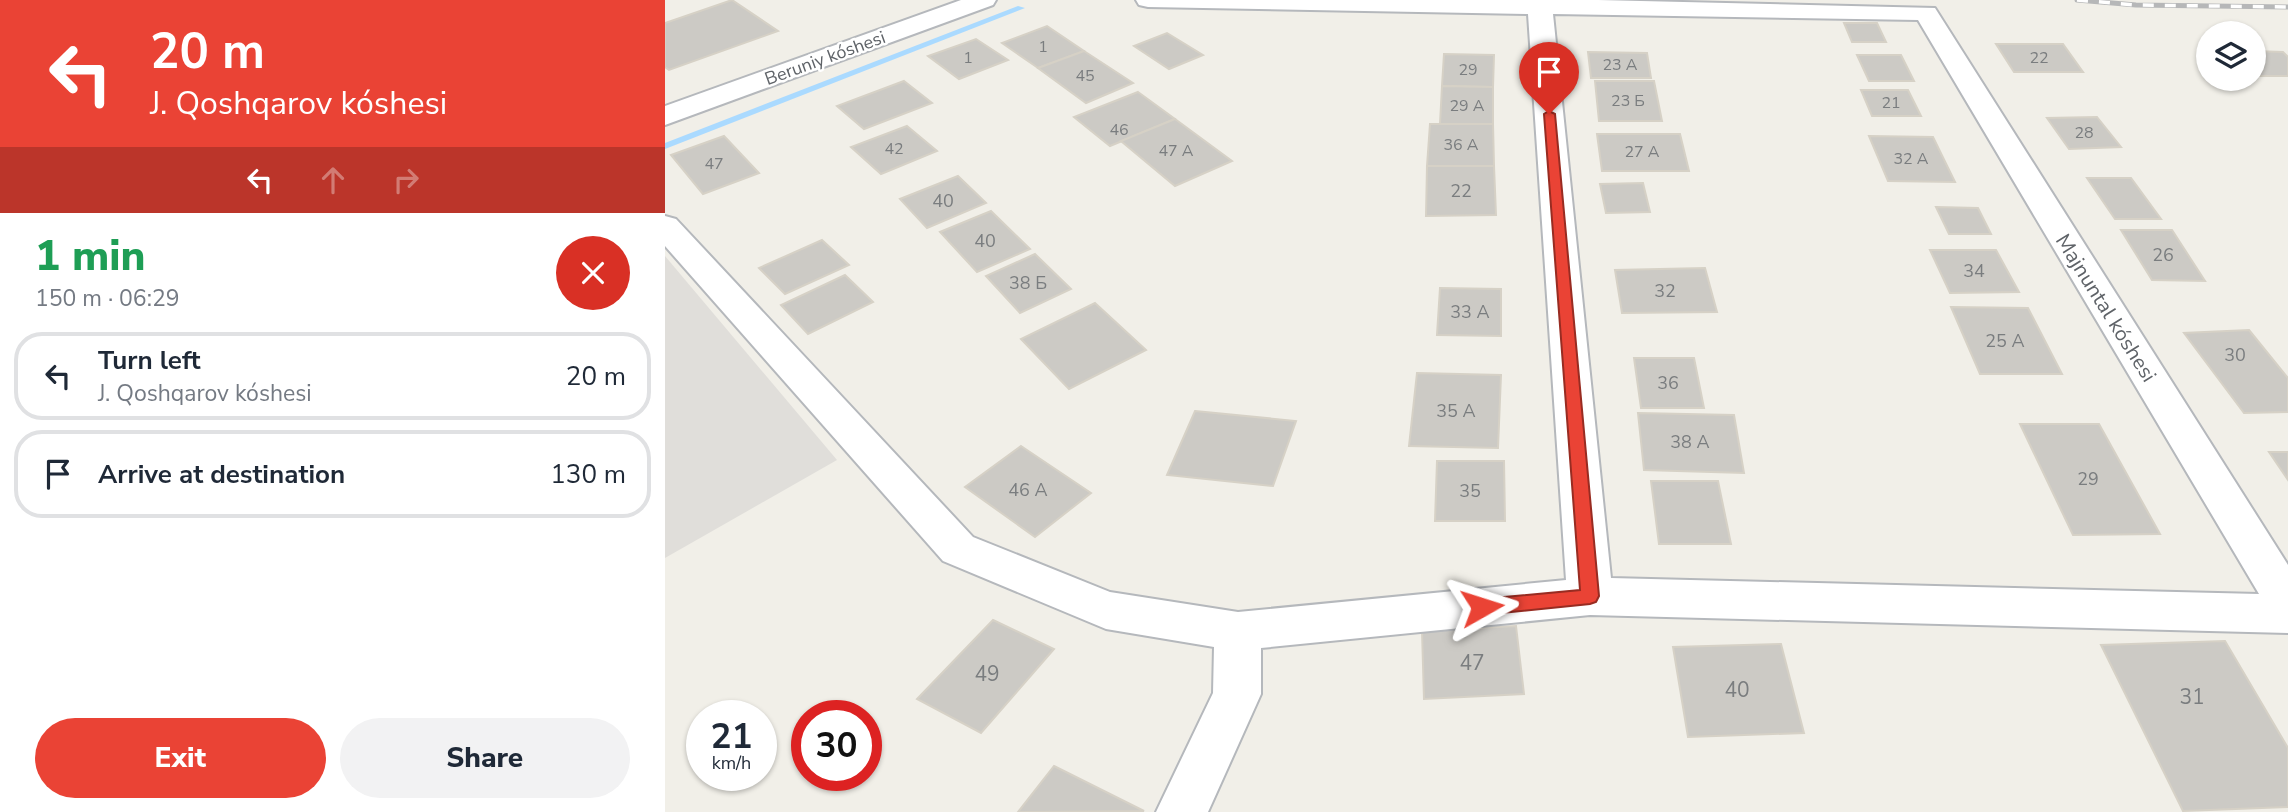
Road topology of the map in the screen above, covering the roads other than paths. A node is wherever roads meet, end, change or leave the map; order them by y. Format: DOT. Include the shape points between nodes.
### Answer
graph roads {
  1 [pos="984,0"];
  2 [pos="1148,0"];
  3 [pos="1540,7"];
  4 [pos="665,116"];
  5 [pos="665,226"];
  6 [pos="1590,596"];
  7 [pos="2288,603"];
  8 [pos="2288,614"];
  9 [pos="1238,631"];
  10 [pos="1182,812"];
  1 -- 4 [label="street, Beruniy kóshesi"];
  2 -- 3 [label="street"];
  3 -- 6 [label="street"];
  3 -- 7 [label="street, Majnuntal kóshesi" via="1926,13"];
  5 -- 9 [label="street" via="958,549 1106,610"];
  6 -- 8 [label="street"];
  6 -- 9 [label="street"];
  9 -- 10 [label="street" via="1237,694"];
}
